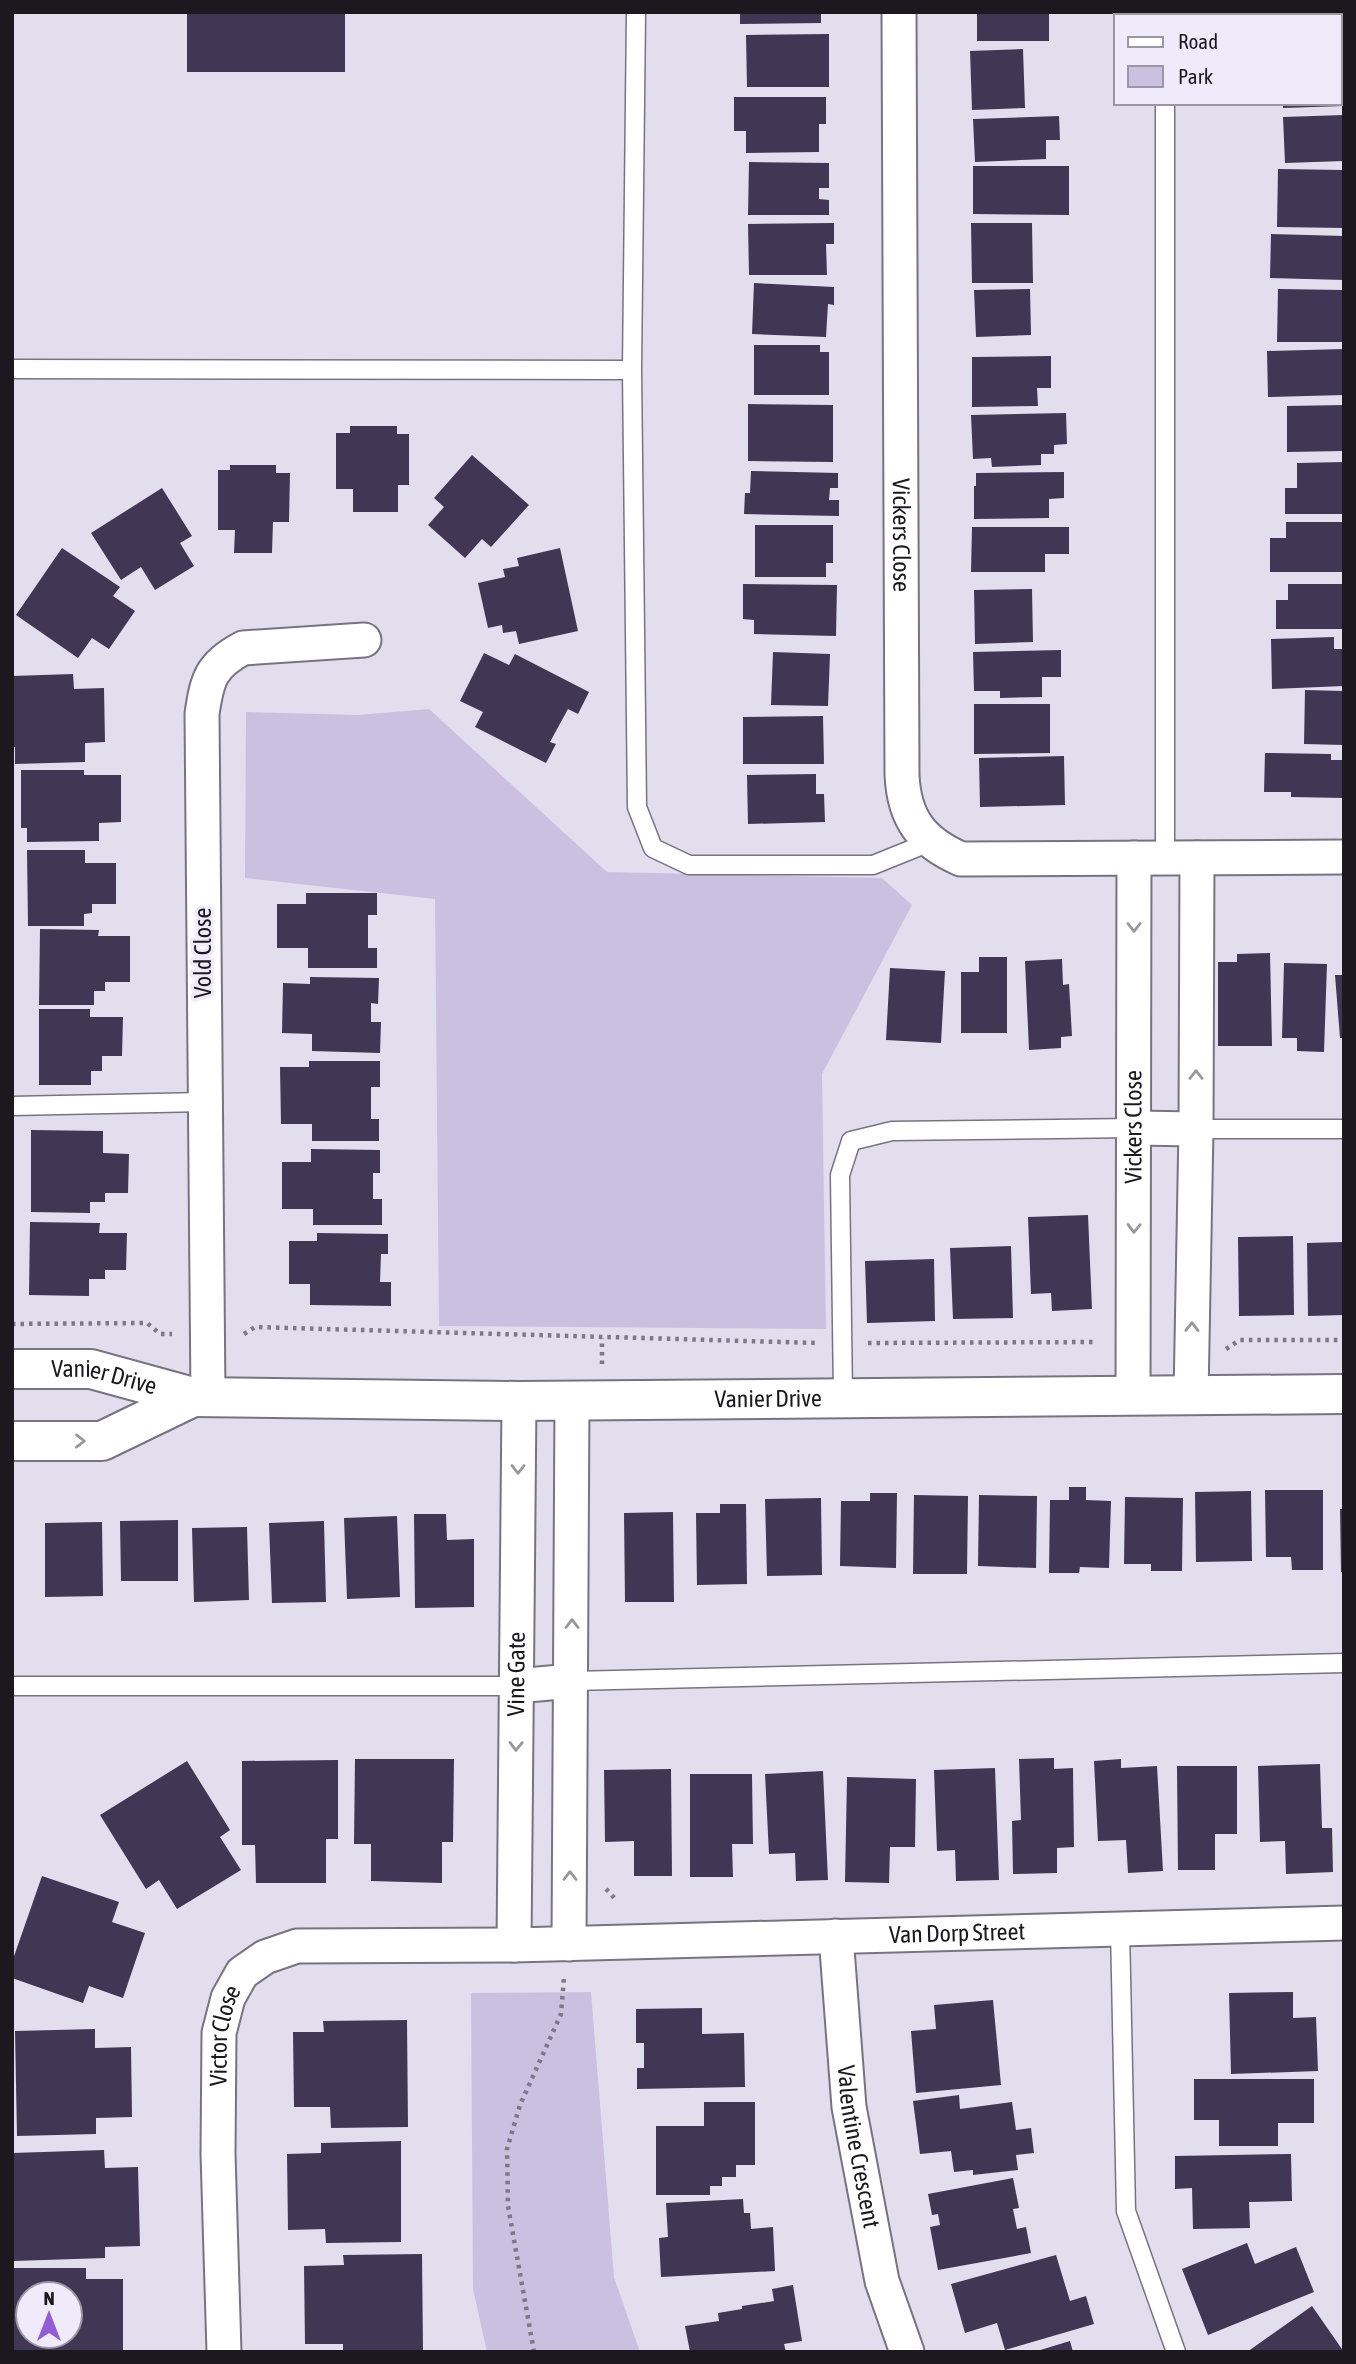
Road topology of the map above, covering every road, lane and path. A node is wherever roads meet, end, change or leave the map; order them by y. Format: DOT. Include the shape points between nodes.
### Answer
graph roads {
  1 [pos="636,12"];
  2 [pos="899,12"];
  3 [pos="1165,105"];
  4 [pos="12,369"];
  5 [pos="632,370"];
  6 [pos="364,640"];
  7 [pos="930,842"];
  8 [pos="1344,857"];
  9 [pos="1165,858"];
  10 [pos="204,1102"];
  11 [pos="12,1106"];
  12 [pos="1135,1128"];
  13 [pos="1196,1129"];
  14 [pos="1344,1129"];
  15 [pos="12,1324"];
  16 [pos="160,1334"];
  17 [pos="246,1334"];
  18 [pos="1344,1340"];
  19 [pos="842,1343"];
  20 [pos="1104,1347"];
  21 [pos="1227,1349"];
  22 [pos="12,1369"];
  23 [pos="1344,1394"];
  24 [pos="1191,1396"];
  25 [pos="201,1397"];
  26 [pos="843,1397"];
  27 [pos="1133,1397"];
  28 [pos="572,1400"];
  29 [pos="519,1401"];
  30 [pos="12,1441"];
  31 [pos="1344,1663"];
  32 [pos="572,1681"];
  33 [pos="12,1686"];
  34 [pos="516,1686"];
  35 [pos="1344,1923"];
  36 [pos="1120,1928"];
  37 [pos="836,1936"];
  38 [pos="569,1944"];
  39 [pos="514,1945"];
  40 [pos="565,1976"];
  41 [pos="224,2352"];
  42 [pos="534,2352"];
  43 [pos="907,2352"];
  44 [pos="1176,2352"];
  1 -- 5 [label="lane"];
  2 -- 7 [label="street, Vickers Close" via="902,775 906,806"];
  3 -- 9 [label="lane"];
  4 -- 5 [label="lane"];
  5 -- 7 [label="lane" via="637,807 653,848 690,864 873,865"];
  6 -- 10 [label="street, Vold Close" via="243,648 226,657 207,682 202,713"];
  7 -- 9 [label="street, Vickers Close" via="961,859"];
  8 -- 9 [label="street, Vickers Close"];
  9 -- 12 [label="street, Vickers Close, one-way"];
  13 -- 9 [label="street, one-way"];
  10 -- 11 [label="lane"];
  10 -- 25 [label="street, Vold Close"];
  12 -- 13 [label="street"];
  12 -- 19 [label="lane" via="892,1131 851,1141 840,1175"];
  12 -- 27 [label="street, Vickers Close, one-way"];
  13 -- 14 [label="lane"];
  24 -- 13 [label="street, one-way"];
  15 -- 16 [label="path" via="146,1322"];
  17 -- 19 [label="path" via="255,1328"];
  18 -- 21 [label="path" via="1240,1340"];
  19 -- 20 [label="path" via="1098,1342"];
  19 -- 26 [label="lane"];
  22 -- 25 [label="street, Vanier Drive" via="91,1369"];
  23 -- 24 [label="street, Vanier Drive"];
  24 -- 27 [label="street, Vanier Drive"];
  25 -- 29 [label="street, Vanier Drive"];
  30 -- 25 [label="street, Vanier Drive, one-way" via="102,1441"];
  26 -- 27 [label="street, Vanier Drive"];
  26 -- 28 [label="street, Vanier Drive"];
  28 -- 29 [label="street, Vanier Drive"];
  32 -- 28 [label="street, one-way"];
  29 -- 34 [label="street, Vine Gate, one-way"];
  31 -- 32 [label="lane"];
  32 -- 34 [label="street"];
  38 -- 32 [label="street, one-way"];
  33 -- 34 [label="lane"];
  34 -- 39 [label="street, Vine Gate, one-way"];
  35 -- 36 [label="street, Van Dorp Street"];
  36 -- 37 [label="street, Van Dorp Street"];
  36 -- 44 [label="lane" via="1126,2211"];
  37 -- 38 [label="street, Van Dorp Street"];
  37 -- 43 [label="street, Valentine Crescent" via="849,2107 882,2281"];
  38 -- 39 [label="street, Victor Close"];
  39 -- 41 [label="street, Victor Close" via="297,1946 265,1957 242,1973 228,1998 219,2033"];
  40 -- 42 [label="path" via="561,2014 520,2105 507,2149 508,2206"];
}
